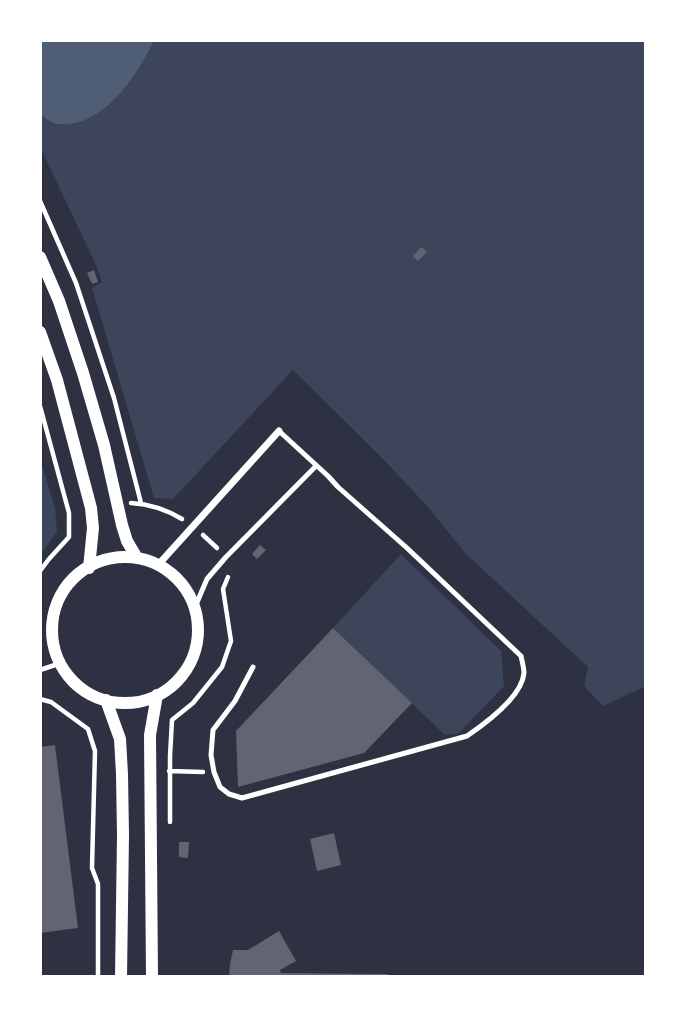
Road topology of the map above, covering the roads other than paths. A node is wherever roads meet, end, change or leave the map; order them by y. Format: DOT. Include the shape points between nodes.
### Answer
graph roads {
  1 [pos="40,257"];
  2 [pos="40,332"];
  3 [pos="279,431"];
  4 [pos="316,466"];
  5 [pos="137,558"];
  6 [pos="158,565"];
  7 [pos="89,568"];
  8 [pos="195,607"];
  9 [pos="61,663"];
  10 [pos="253,667"];
  11 [pos="40,670"];
  12 [pos="157,695"];
  13 [pos="106,700"];
  14 [pos="121,977"];
  15 [pos="152,977"];
  1 -- 5 [label="street" via="83,373 121,525"];
  2 -- 7 [label="street" via="91,508"];
  3 -- 4 [label="lane"];
  3 -- 6 [label="street"];
  4 -- 8 [label="lane" via="207,579"];
  4 -- 10 [label="lane" via="521,656 524,672 511,699 467,736 242,798 220,787 211,755 213,730"];
  5 -- 6 [label="street"];
  5 -- 7 [label="street" via="109,560"];
  6 -- 8 [label="street" via="183,586"];
  7 -- 9 [label="street" via="67,587 55,613 53,635"];
  8 -- 12 [label="street" via="198,633 192,658 178,680"];
  9 -- 11 [label="lane"];
  9 -- 13 [label="street" via="79,686"];
  12 -- 13 [label="street" via="132,702"];
  12 -- 15 [label="street" via="150,735"];
  13 -- 14 [label="street" via="120,739 122,774"];
}
